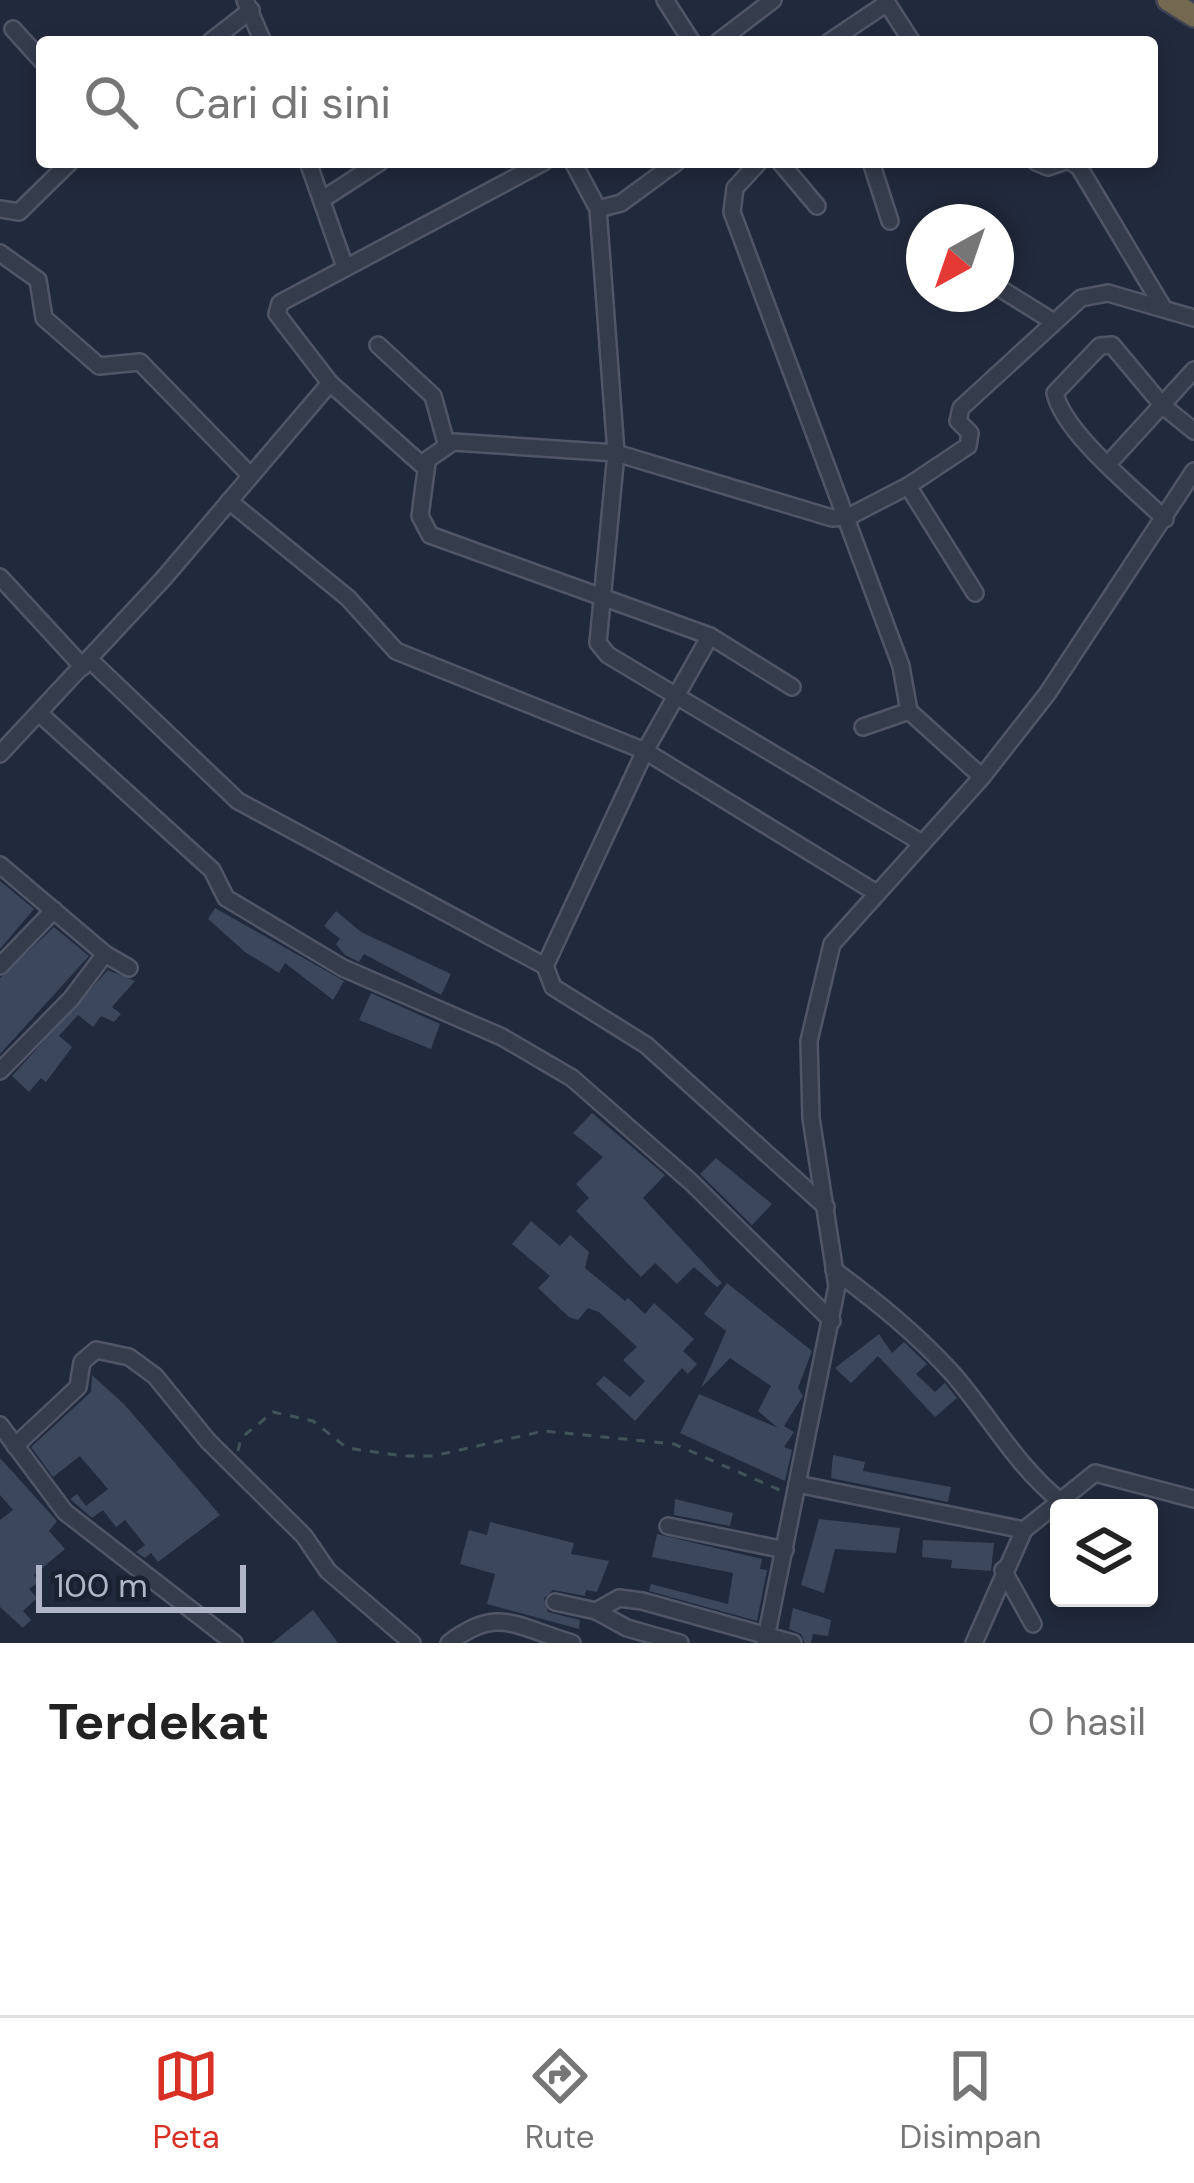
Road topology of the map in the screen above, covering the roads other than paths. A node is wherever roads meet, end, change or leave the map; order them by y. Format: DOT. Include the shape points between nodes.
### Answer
graph roads {
  1 [pos="665,0"];
  2 [pos="773,0"];
  3 [pos="1168,0"];
  4 [pos="886,1"];
  5 [pos="248,5"];
  6 [pos="1194,16"];
  7 [pos="13,29"];
  8 [pos="216,36"];
  9 [pos="261,36"];
  10 [pos="688,36"];
  11 [pos="726,36"];
  12 [pos="838,36"];
  13 [pos="909,36"];
  14 [pos="36,54"];
  15 [pos="64,168"];
  16 [pos="310,168"];
  17 [pos="371,168"];
  18 [pos="532,168"];
  19 [pos="576,168"];
  20 [pos="668,168"];
  21 [pos="753,168"];
  22 [pos="785,168"];
  23 [pos="873,168"];
  24 [pos="1080,168"];
  25 [pos="322,199"];
  26 [pos="817,206"];
  27 [pos="0,208"];
  28 [pos="598,209"];
  29 [pos="890,221"];
  30 [pos="0,253"];
  31 [pos="344,264"];
  32 [pos="1014,297"];
  33 [pos="1163,309"];
  34 [pos="1194,318"];
  35 [pos="1054,322"];
  36 [pos="377,345"];
  37 [pos="1194,370"];
  38 [pos="330,382"];
  39 [pos="1163,406"];
  40 [pos="1194,431"];
  41 [pos="446,443"];
  42 [pos="616,453"];
  43 [pos="427,463"];
  44 [pos="1108,464"];
  45 [pos="1194,471"];
  46 [pos="250,475"];
  47 [pos="908,486"];
  48 [pos="229,501"];
  49 [pos="848,517"];
  50 [pos="1165,519"];
  51 [pos="0,577"];
  52 [pos="974,593"];
  53 [pos="600,597"];
  54 [pos="710,636"];
  55 [pos="87,663"];
  56 [pos="792,687"];
  57 [pos="680,693"];
  58 [pos="909,712"];
  59 [pos="40,714"];
  60 [pos="863,727"];
  61 [pos="644,751"];
  62 [pos="0,754"];
  63 [pos="982,777"];
  64 [pos="922,843"];
  65 [pos="0,865"];
  66 [pos="875,892"];
  67 [pos="54,910"];
  68 [pos="105,954"];
  69 [pos="0,966"];
  70 [pos="545,966"];
  71 [pos="129,968"];
  72 [pos="0,1072"];
  73 [pos="828,1208"];
  74 [pos="835,1270"];
  75 [pos="832,1321"];
  76 [pos="0,1425"];
  77 [pos="15,1446"];
  78 [pos="796,1490"];
  79 [pos="1194,1498"];
  80 [pos="1058,1499"];
  81 [pos="1062,1499"];
  82 [pos="1050,1509"];
  83 [pos="668,1526"];
  84 [pos="1024,1530"];
  85 [pos="785,1550"];
  86 [pos="1004,1570"];
  87 [pos="555,1602"];
  88 [pos="596,1611"];
  89 [pos="1033,1624"];
  90 [pos="767,1639"];
  91 [pos="234,1643"];
  92 [pos="412,1643"];
  93 [pos="449,1643"];
  94 [pos="572,1643"];
  95 [pos="680,1643"];
  96 [pos="793,1643"];
  97 [pos="974,1643"];
  1 -- 10 [label="street"];
  2 -- 11 [label="street"];
  3 -- 6 [label="highway"];
  4 -- 12 [label="street"];
  4 -- 13 [label="street"];
  5 -- 8 [label="street"];
  5 -- 9 [label="street"];
  7 -- 14 [label="street"];
  15 -- 27 [label="street" via="19,212"];
  16 -- 25 [label="street"];
  17 -- 25 [label="street"];
  18 -- 31 [label="street"];
  19 -- 28 [label="street"];
  20 -- 28 [label="street" via="621,203"];
  21 -- 49 [label="street" via="735,188 732,212"];
  22 -- 26 [label="street"];
  23 -- 29 [label="street"];
  24 -- 33 [label="street"];
  25 -- 31 [label="street"];
  28 -- 42 [label="street"];
  30 -- 46 [label="street" via="38,280 44,317 99,366 140,362"];
  31 -- 38 [label="street" via="277,308"];
  32 -- 35 [label="street"];
  33 -- 34 [label="street"];
  33 -- 35 [label="street" via="1090,293"];
  35 -- 47 [label="street" via="961,408 968,446"];
  36 -- 41 [label="street" via="433,396"];
  37 -- 39 [label="street"];
  38 -- 43 [label="street" via="415,462"];
  38 -- 46 [label="street"];
  39 -- 40 [label="street"];
  39 -- 44 [label="street"];
  39 -- 44 [label="street" via="1106,344 1058,387 1060,408"];
  41 -- 42 [label="street"];
  41 -- 43 [label="street"];
  42 -- 49 [label="street"];
  42 -- 53 [label="street"];
  43 -- 53 [label="street" via="420,517 430,535"];
  44 -- 50 [label="street"];
  45 -- 50 [label="street"];
  46 -- 48 [label="street"];
  47 -- 49 [label="street"];
  47 -- 52 [label="street"];
  48 -- 55 [label="street"];
  48 -- 61 [label="street" via="348,598 396,651"];
  49 -- 58 [label="street" via="902,666"];
  50 -- 63 [label="street"];
  51 -- 55 [label="street"];
  53 -- 54 [label="street"];
  53 -- 57 [label="street" via="602,650"];
  54 -- 56 [label="street"];
  54 -- 57 [label="street"];
  55 -- 59 [label="street"];
  55 -- 70 [label="street" via="238,801"];
  57 -- 61 [label="street"];
  57 -- 64 [label="street"];
  58 -- 60 [label="street"];
  58 -- 63 [label="street"];
  59 -- 62 [label="street"];
  59 -- 75 [label="street" via="212,870 226,898 343,968 502,1037 572,1078"];
  61 -- 66 [label="street"];
  61 -- 70 [label="street"];
  63 -- 64 [label="street"];
  64 -- 66 [label="street"];
  65 -- 67 [label="street"];
  66 -- 73 [label="street" via="832,944 809,1040"];
  67 -- 68 [label="street"];
  67 -- 69 [label="street"];
  68 -- 71 [label="street"];
  68 -- 72 [label="street"];
  70 -- 73 [label="street" via="553,987 646,1045"];
  73 -- 74 [label="street"];
  74 -- 75 [label="street"];
  74 -- 80 [label="street" via="950,1371 1007,1452"];
  75 -- 78 [label="street"];
  76 -- 77 [label="street"];
  77 -- 91 [label="street" via="65,1512"];
  77 -- 92 [label="street" via="78,1387 82,1362 102,1350 129,1357 304,1536 328,1571"];
  78 -- 84 [label="street"];
  78 -- 85 [label="street"];
  79 -- 81 [label="street" via="1095,1473"];
  82 -- 84 [label="street"];
  83 -- 85 [label="street"];
  84 -- 86 [label="street"];
  85 -- 90 [label="street"];
  86 -- 89 [label="street"];
  86 -- 97 [label="street"];
  87 -- 88 [label="street"];
  88 -- 90 [label="street" via="619,1598 642,1601"];
  88 -- 95 [label="street"];
  90 -- 96 [label="street"];
  93 -- 94 [label="street" via="489,1619"];
}
